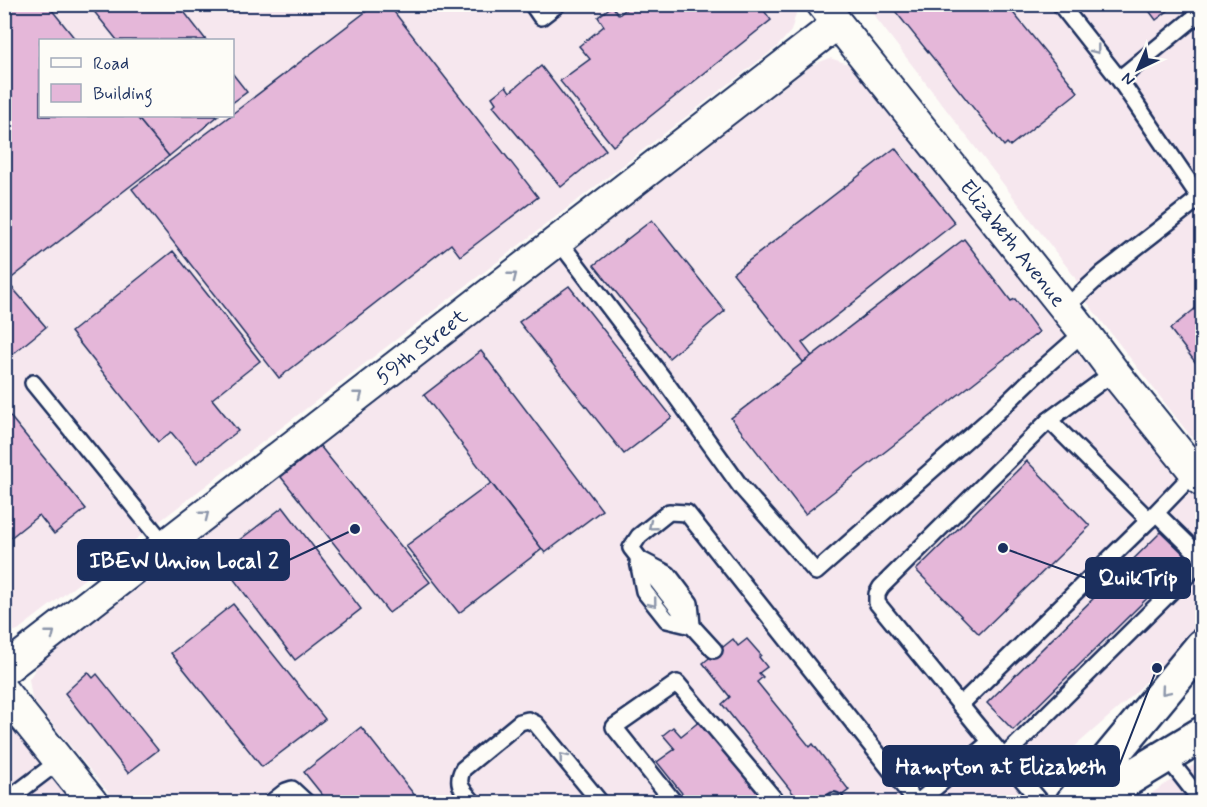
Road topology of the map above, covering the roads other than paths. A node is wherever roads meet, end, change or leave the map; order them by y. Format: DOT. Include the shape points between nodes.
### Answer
graph roads {
  1 [pos="532,4"];
  2 [pos="558,4"];
  3 [pos="1060,4"];
  4 [pos="1203,11"];
  5 [pos="830,14"];
  6 [pos="1119,79"];
  7 [pos="1201,197"];
  8 [pos="558,240"];
  9 [pos="1065,308"];
  10 [pos="1084,332"];
  11 [pos="1114,372"];
  12 [pos="33,383"];
  13 [pos="1048,420"];
  14 [pos="1199,477"];
  15 [pos="1152,516"];
  16 [pos="165,545"];
  17 [pos="638,558"];
  18 [pos="692,626"];
  19 [pos="1203,646"];
  20 [pos="714,650"];
  21 [pos="6,690"];
  22 [pos="960,705"];
  23 [pos="1203,734"];
  24 [pos="990,742"];
  25 [pos="1166,756"];
  26 [pos="1003,758"];
  27 [pos="59,761"];
  28 [pos="23,798"];
  29 [pos="1092,801"];
  30 [pos="5,802"];
  31 [pos="92,802"];
  32 [pos="272,802"];
  33 [pos="306,802"];
  34 [pos="473,802"];
  35 [pos="600,802"];
  36 [pos="674,802"];
  37 [pos="777,802"];
  38 [pos="917,802"];
  39 [pos="1041,802"];
  40 [pos="1202,802"];
  1 -- 2 [label="lane" via="541,17"];
  3 -- 6 [label="lane, one-way"];
  4 -- 6 [label="lane"];
  5 -- 8 [label="street, 59th Street"];
  5 -- 9 [label="street, Elizabeth Avenue"];
  6 -- 7 [label="lane"];
  7 -- 9 [label="lane"];
  8 -- 10 [label="lane" via="741,486 816,572"];
  16 -- 8 [label="street, 59th Street, one-way"];
  9 -- 10 [label="street, Elizabeth Avenue"];
  10 -- 11 [label="street, Elizabeth Avenue"];
  11 -- 13 [label="lane"];
  11 -- 14 [label="street, Elizabeth Avenue"];
  12 -- 16 [label="lane"];
  13 -- 15 [label="lane"];
  13 -- 22 [label="lane" via="877,594 877,603"];
  14 -- 15 [label="lane"];
  15 -- 22 [label="lane"];
  15 -- 26 [label="lane" via="1200,556 1200,563"];
  21 -- 16 [label="street, 59th Street, one-way"];
  17 -- 18 [label="lane" via="668,574 690,603"];
  17 -- 18 [label="lane, one-way" via="644,591 667,620"];
  38 -- 17 [label="lane, one-way" via="687,513 669,512 639,536 631,548"];
  18 -- 20 [label="lane"];
  19 -- 29 [label="main road, one-way"];
  21 -- 27 [label="street"];
  22 -- 24 [label="lane"];
  23 -- 25 [label="main road"];
  24 -- 26 [label="lane"];
  24 -- 38 [label="lane"];
  25 -- 29 [label="main road"];
  25 -- 40 [label="lane"];
  26 -- 39 [label="lane"];
  27 -- 28 [label="lane"];
  27 -- 31 [label="street"];
  28 -- 30 [label="lane"];
  32 -- 33 [label="lane" via="292,789"];
  35 -- 34 [label="lane, one-way" via="536,724 528,720 520,722 463,769 460,787"];
  36 -- 37 [label="lane" via="614,727 676,683"];
}
